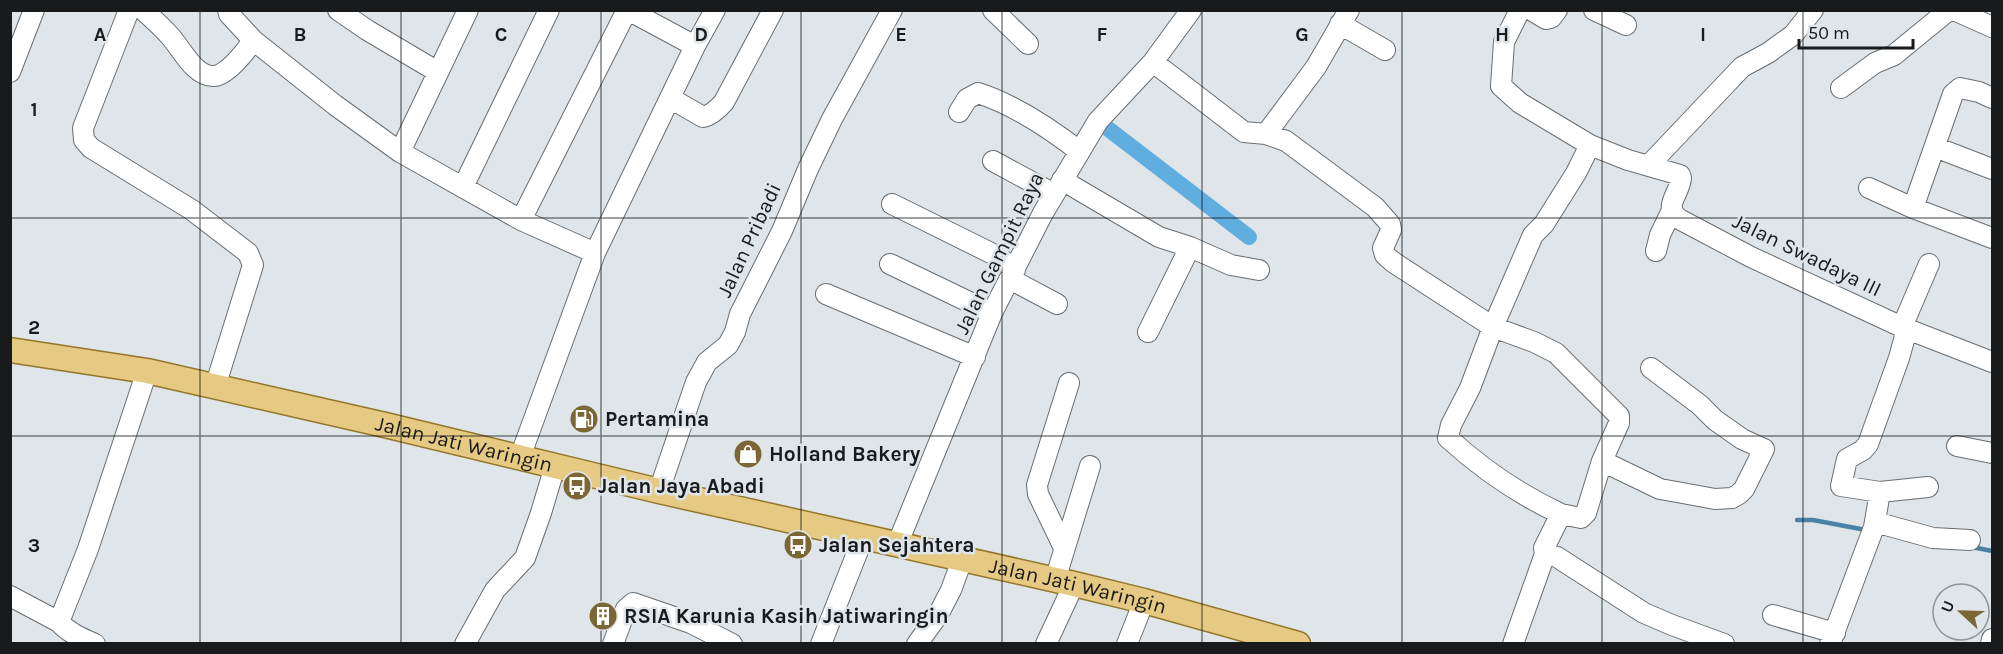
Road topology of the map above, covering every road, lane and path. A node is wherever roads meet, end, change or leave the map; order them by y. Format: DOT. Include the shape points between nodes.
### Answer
graph roads {
  1 [pos="34,10"];
  2 [pos="129,10"];
  3 [pos="143,10"];
  4 [pos="228,10"];
  5 [pos="338,10"];
  6 [pos="468,10"];
  7 [pos="549,10"];
  8 [pos="627,10"];
  9 [pos="715,10"];
  10 [pos="773,10"];
  11 [pos="892,10"];
  12 [pos="993,10"];
  13 [pos="1191,10"];
  14 [pos="1520,10"];
  15 [pos="1531,10"];
  16 [pos="1557,10"];
  17 [pos="1594,10"];
  18 [pos="1813,10"];
  19 [pos="1952,10"];
  20 [pos="1343,15"];
  21 [pos="1626,25"];
  22 [pos="1992,27"];
  23 [pos="253,40"];
  24 [pos="1028,44"];
  25 [pos="695,46"];
  26 [pos="1385,50"];
  27 [pos="1153,62"];
  28 [pos="10,72"];
  29 [pos="438,72"];
  30 [pos="1842,88"];
  31 [pos="670,98"];
  32 [pos="1992,98"];
  33 [pos="959,112"];
  34 [pos="1266,134"];
  35 [pos="1590,145"];
  36 [pos="1935,147"];
  37 [pos="1079,151"];
  38 [pos="400,152"];
  39 [pos="993,161"];
  40 [pos="1649,165"];
  41 [pos="1992,169"];
  42 [pos="463,187"];
  43 [pos="1058,187"];
  44 [pos="1869,188"];
  45 [pos="892,204"];
  46 [pos="1912,208"];
  47 [pos="1672,210"];
  48 [pos="521,220"];
  49 [pos="1992,238"];
  50 [pos="1191,247"];
  51 [pos="1656,251"];
  52 [pos="595,253"];
  53 [pos="890,264"];
  54 [pos="1929,264"];
  55 [pos="1259,270"];
  56 [pos="1013,274"];
  57 [pos="826,294"];
  58 [pos="1057,304"];
  59 [pos="992,313"];
  60 [pos="1492,327"];
  61 [pos="1905,328"];
  62 [pos="1148,332"];
  63 [pos="10,350"];
  64 [pos="975,357"];
  65 [pos="1992,362"];
  66 [pos="1651,368"];
  67 [pos="147,371"];
  68 [pos="1069,383"];
  69 [pos="215,387"];
  70 [pos="1957,446"];
  71 [pos="1992,453"];
  72 [pos="520,457"];
  73 [pos="1602,461"];
  74 [pos="555,466"];
  75 [pos="1090,466"];
  76 [pos="1928,487"];
  77 [pos="659,491"];
  78 [pos="1880,492"];
  79 [pos="1561,514"];
  80 [pos="1874,527"];
  81 [pos="862,538"];
  82 [pos="1970,540"];
  83 [pos="897,545"];
  84 [pos="1064,548"];
  85 [pos="1547,554"];
  86 [pos="962,560"];
  87 [pos="1064,582"];
  88 [pos="10,596"];
  89 [pos="1144,601"];
  90 [pos="1773,615"];
  91 [pos="59,622"];
  92 [pos="1832,638"];
  93 [pos="1992,639"];
  94 [pos="1291,643"];
  95 [pos="95,644"];
  96 [pos="465,644"];
  97 [pos="613,644"];
  98 [pos="732,644"];
  99 [pos="821,644"];
  100 [pos="916,644"];
  101 [pos="1046,644"];
  102 [pos="1127,644"];
  103 [pos="1513,644"];
  104 [pos="1724,644"];
  105 [pos="1991,644"];
  1 -- 28 [label="street"];
  2 -- 69 [label="street" via="83,128 84,140 192,210 248,253 253,265"];
  3 -- 23 [label="street" via="198,70 212,76 228,68"];
  4 -- 23 [label="street"];
  5 -- 29 [label="street"];
  6 -- 29 [label="street"];
  7 -- 42 [label="street"];
  8 -- 25 [label="street"];
  8 -- 48 [label="street"];
  9 -- 25 [label="street"];
  10 -- 31 [label="street" via="718,109 703,117"];
  11 -- 77 [label="street, Jalan Pribadi" via="832,119 735,333 728,345 707,362 696,382"];
  12 -- 24 [label="street"];
  13 -- 27 [label="street, Jalan Gampit Raya"];
  14 -- 35 [label="street" via="1504,42 1501,86 1520,104"];
  15 -- 16 [label="street" via="1546,19"];
  17 -- 21 [label="street"];
  18 -- 40 [label="street" via="1793,35 1742,67"];
  19 -- 22 [label="street"];
  19 -- 30 [label="street" via="1894,55 1875,63"];
  20 -- 26 [label="street"];
  20 -- 34 [label="street" via="1316,67"];
  23 -- 38 [label="street"];
  25 -- 31 [label="street"];
  27 -- 34 [label="street" via="1244,132"];
  27 -- 37 [label="street, Jalan Gampit Raya" via="1098,121"];
  29 -- 38 [label="street"];
  31 -- 52 [label="street"];
  32 -- 36 [label="street" via="1960,88 1953,94"];
  33 -- 37 [label="street" via="973,94 1001,100"];
  34 -- 60 [label="street" via="1301,150 1375,207 1390,224 1383,248 1385,255"];
  35 -- 40 [label="street"];
  35 -- 60 [label="street" via="1544,224 1533,235"];
  36 -- 41 [label="street"];
  36 -- 46 [label="street"];
  37 -- 43 [label="street, Jalan Gampit Raya"];
  38 -- 42 [label="street"];
  39 -- 43 [label="street"];
  40 -- 47 [label="street" via="1682,178"];
  42 -- 48 [label="street"];
  43 -- 50 [label="street" via="1159,237"];
  43 -- 56 [label="street, Jalan Gampit Raya"];
  44 -- 46 [label="street"];
  45 -- 56 [label="street" via="999,257"];
  46 -- 49 [label="street"];
  47 -- 51 [label="street"];
  47 -- 61 [label="street, Jalan Swadaya III" via="1679,219 1751,257"];
  48 -- 52 [label="street"];
  50 -- 55 [label="street" via="1231,265"];
  50 -- 62 [label="street"];
  52 -- 72 [label="street"];
  53 -- 59 [label="street"];
  54 -- 61 [label="street"];
  56 -- 58 [label="street"];
  56 -- 59 [label="street, Jalan Gampit Raya"];
  57 -- 64 [label="street"];
  59 -- 64 [label="street, Jalan Gampit Raya"];
  60 -- 73 [label="street" via="1556,353 1619,416"];
  60 -- 79 [label="street" via="1448,438 1497,479"];
  61 -- 65 [label="street, Jalan Swadaya III"];
  61 -- 78 [label="street" via="1899,358 1868,444 1847,459 1841,479 1841,486"];
  63 -- 67 [label="main road, Jalan Jati Waringin"];
  64 -- 83 [label="street, Jalan Gampit Raya"];
  66 -- 73 [label="street" via="1714,420 1764,449 1744,489 1732,498 1715,499 1668,490"];
  67 -- 69 [label="main road, Jalan Jati Waringin"];
  67 -- 91 [label="street" via="88,549"];
  68 -- 84 [label="street" via="1037,489"];
  69 -- 72 [label="main road, Jalan Jati Waringin"];
  70 -- 71 [label="street"];
  72 -- 74 [label="main road, Jalan Jati Waringin"];
  73 -- 79 [label="street" via="1586,513 1576,519"];
  74 -- 77 [label="main road, Jalan Jati Waringin"];
  74 -- 96 [label="street" via="525,558 495,590"];
  75 -- 84 [label="street"];
  76 -- 78 [label="street"];
  77 -- 81 [label="main road, Jalan Jati Waringin"];
  78 -- 80 [label="street"];
  79 -- 85 [label="street" via="1544,548"];
  80 -- 82 [label="street"];
  80 -- 92 [label="street"];
  81 -- 83 [label="main road, Jalan Jati Waringin"];
  81 -- 99 [label="street"];
  83 -- 86 [label="main road, Jalan Jati Waringin"];
  84 -- 87 [label="street"];
  85 -- 103 [label="street"];
  85 -- 104 [label="street" via="1644,613"];
  86 -- 87 [label="main road, Jalan Jati Waringin"];
  86 -- 100 [label="street" via="938,615"];
  87 -- 89 [label="main road, Jalan Jati Waringin"];
  87 -- 101 [label="street"];
  88 -- 91 [label="street"];
  89 -- 94 [label="main road, Jalan Jati Waringin"];
  89 -- 102 [label="street"];
  90 -- 92 [label="street"];
  91 -- 95 [label="street" via="74,635"];
  93 -- 105 [label="street"];
  97 -- 98 [label="street" via="626,609 633,603 691,623"];
}
